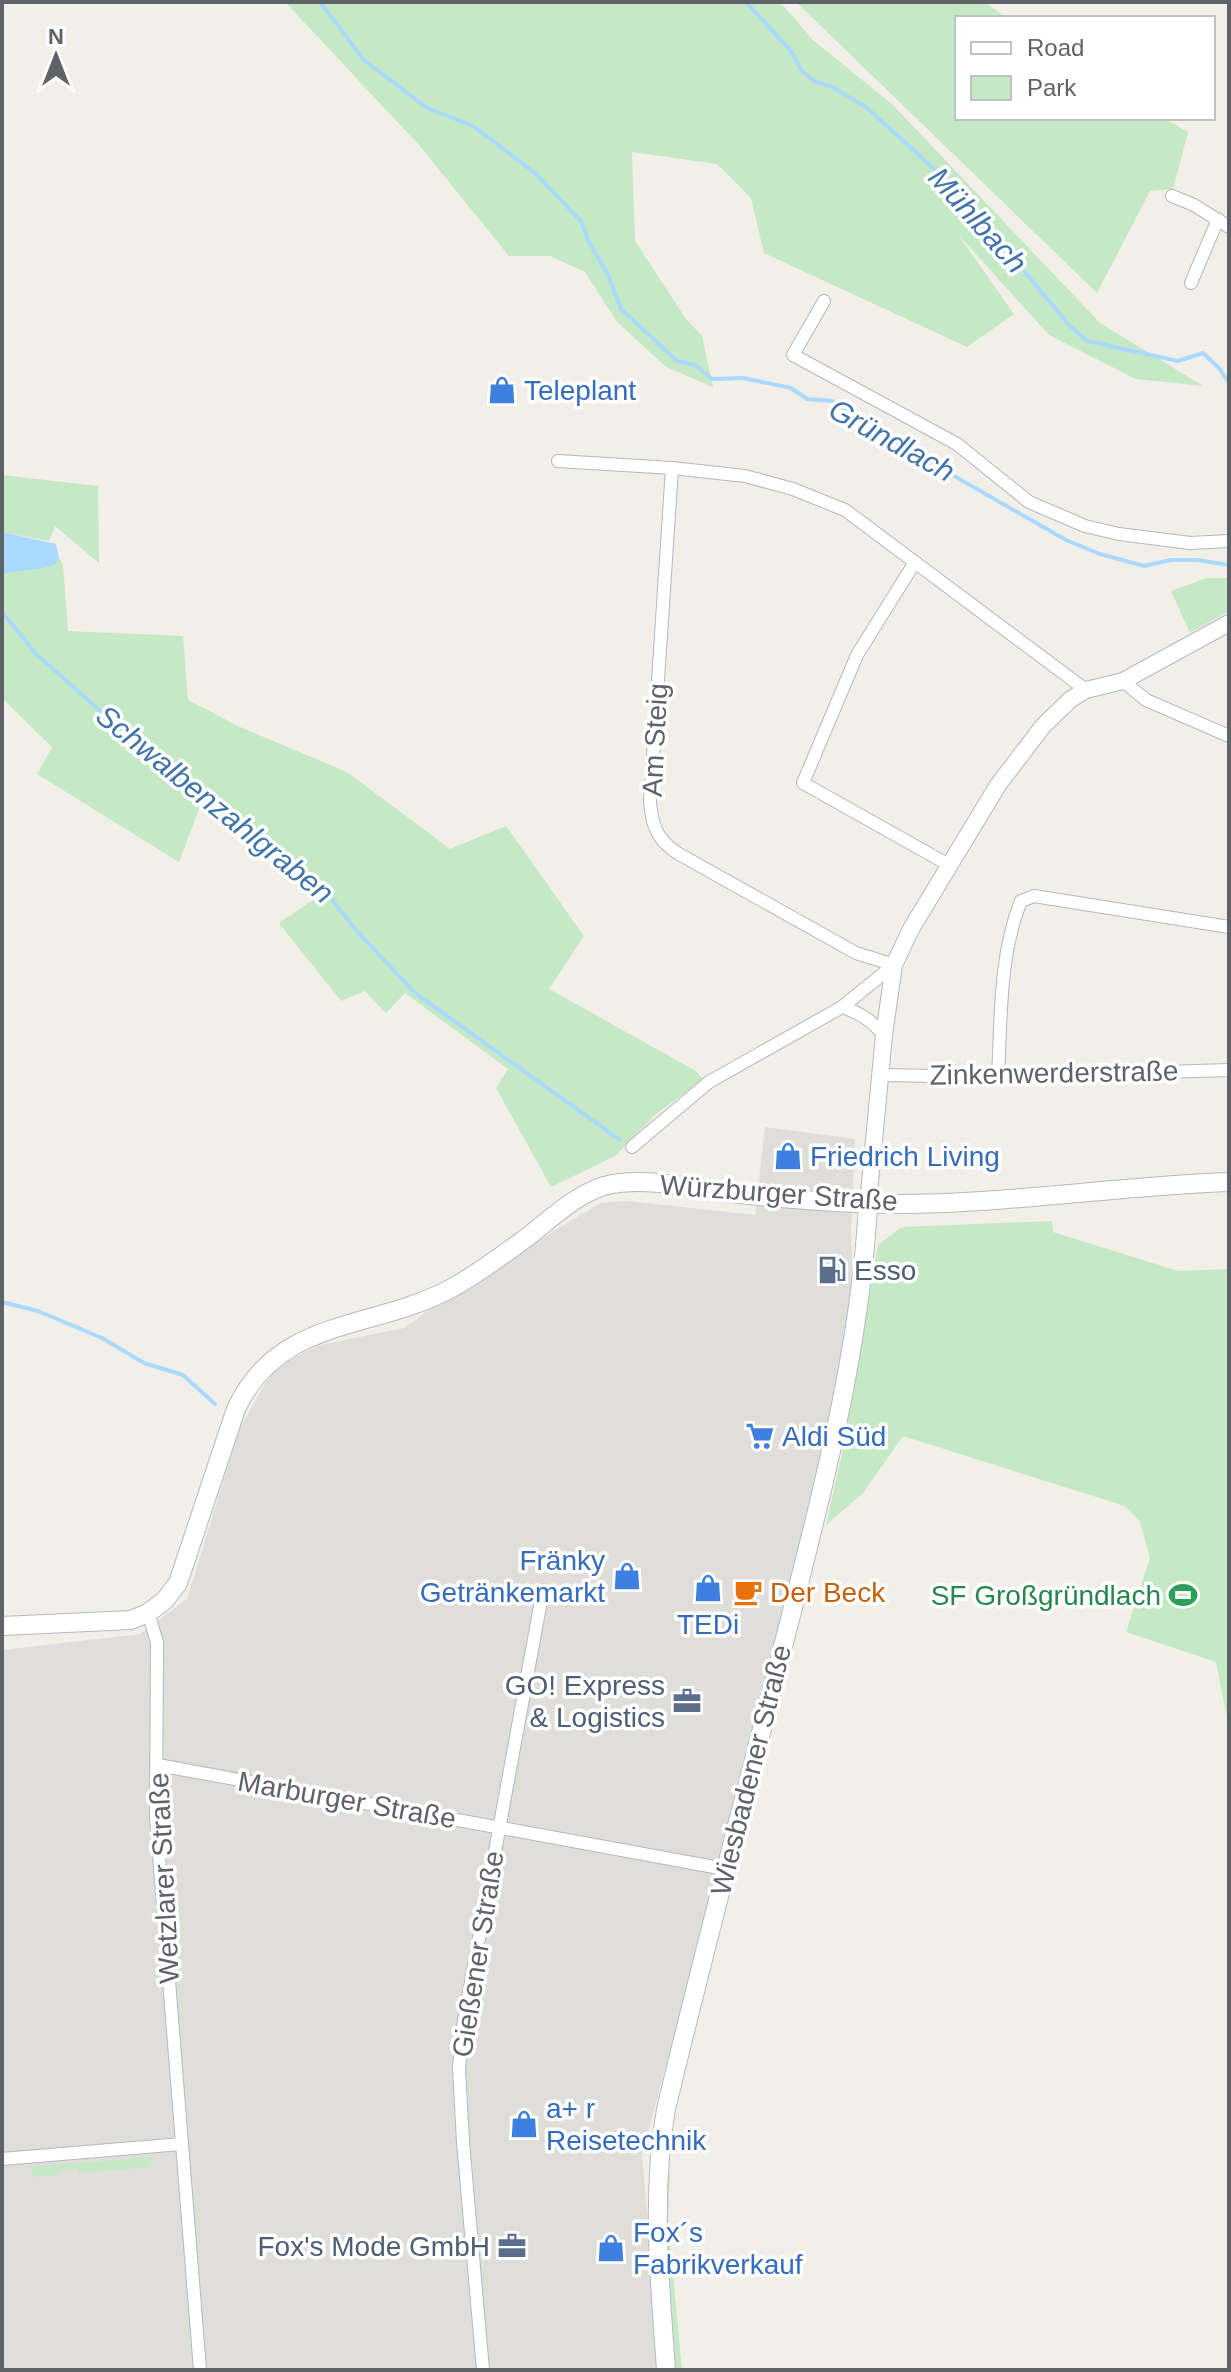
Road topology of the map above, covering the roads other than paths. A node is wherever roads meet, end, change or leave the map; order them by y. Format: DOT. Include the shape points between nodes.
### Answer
graph roads {
  1 [pos="1172,196"];
  2 [pos="1218,219"];
  3 [pos="1229,227"];
  4 [pos="1191,283"];
  5 [pos="824,301"];
  6 [pos="558,461"];
  7 [pos="672,468"];
  8 [pos="1229,541"];
  9 [pos="915,562"];
  10 [pos="1229,623"];
  11 [pos="1123,681"];
  12 [pos="1086,690"];
  13 [pos="1229,736"];
  14 [pos="949,865"];
  15 [pos="1229,927"];
  16 [pos="892,972"];
  17 [pos="842,1007"];
  18 [pos="884,1035"];
  19 [pos="1229,1070"];
  20 [pos="879,1075"];
  21 [pos="998,1077"];
  22 [pos="632,1147"];
  23 [pos="1229,1182"];
  24 [pos="868,1203"];
  25 [pos="543,1590"];
  26 [pos="148,1613"];
  27 [pos="2,1626"];
  28 [pos="158,1765"];
  29 [pos="499,1827"];
  30 [pos="725,1869"];
  31 [pos="181,2144"];
  32 [pos="2,2159"];
  33 [pos="200,2370"];
  34 [pos="483,2370"];
  35 [pos="666,2370"];
  1 -- 2 [label="street"];
  2 -- 3 [label="street"];
  2 -- 4 [label="street"];
  5 -- 8 [label="street" via="793,355 957,444 1029,502 1119,534 1190,543"];
  6 -- 7 [label="street"];
  7 -- 9 [label="street" via="745,476 793,489 845,510"];
  7 -- 16 [label="street, Am Steig" via="650,802 654,829 679,854"];
  9 -- 12 [label="street"];
  9 -- 14 [label="street" via="852,664 803,783"];
  10 -- 11 [label="street"];
  11 -- 12 [label="street"];
  11 -- 13 [label="street" via="1146,700"];
  12 -- 14 [label="street, Wiesbadener Straße" via="1057,710 1019,755"];
  14 -- 16 [label="street, Wiesbadener Straße"];
  15 -- 21 [label="street" via="1034,896 1021,901 1003,981"];
  16 -- 17 [label="street"];
  16 -- 18 [label="street, Wiesbadener Straße"];
  17 -- 18 [label="street" via="861,1013"];
  17 -- 22 [label="street" via="709,1082"];
  18 -- 20 [label="street, Wiesbadener Straße"];
  19 -- 21 [label="street, Zinkenwerderstraße"];
  20 -- 21 [label="street, Zinkenwerderstraße"];
  20 -- 24 [label="street, Wiesbadener Straße"];
  23 -- 24 [label="main road, Würzburger Straße" via="971,1202"];
  24 -- 26 [label="main road, Würzburger Straße" via="613,1184 569,1205 450,1289 422,1303 306,1338 279,1353 246,1389 178,1583"];
  24 -- 30 [label="main road, Wiesbadener Straße" via="849,1368 832,1455"];
  25 -- 29 [label="street, Gießener Straße"];
  26 -- 27 [label="main road" via="100,1623"];
  26 -- 28 [label="street, Wetzlarer Straße" via="157,1642"];
  28 -- 29 [label="street, Marburger Straße"];
  28 -- 31 [label="street, Wetzlarer Straße" via="156,1817"];
  29 -- 30 [label="street, Marburger Straße"];
  29 -- 34 [label="street, Gießener Straße" via="459,2069"];
  30 -- 35 [label="main road, Wiesbadener Straße" via="660,2144 657,2243"];
  31 -- 32 [label="street"];
  31 -- 33 [label="street, Wetzlarer Straße"];
}
